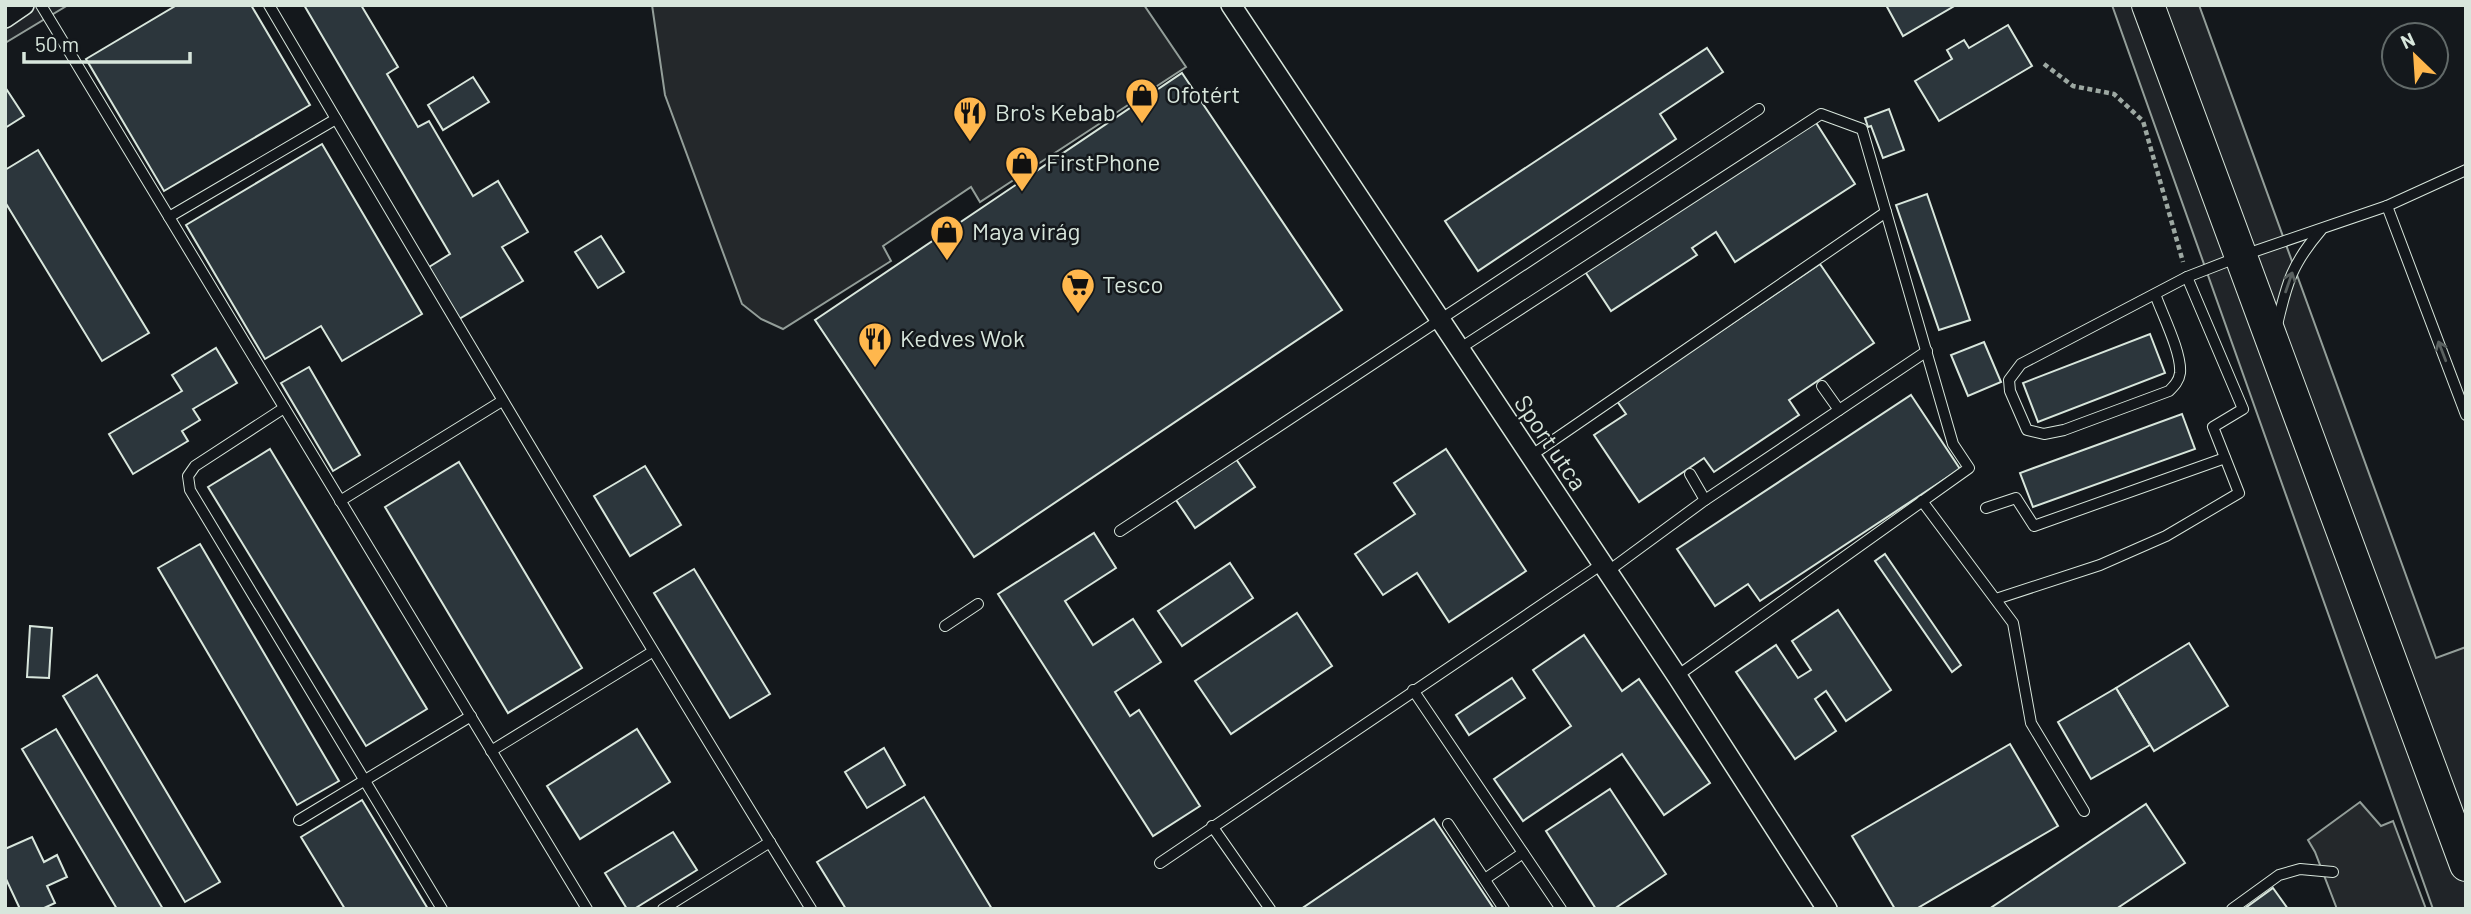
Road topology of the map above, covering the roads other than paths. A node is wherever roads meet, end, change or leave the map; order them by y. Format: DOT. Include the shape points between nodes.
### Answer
graph roads {
  1 [pos="24,5"];
  2 [pos="41,5"];
  3 [pos="270,5"];
  4 [pos="1231,5"];
  5 [pos="2148,5"];
  6 [pos="5,18"];
  7 [pos="1759,109"];
  8 [pos="336,118"];
  9 [pos="2466,170"];
  10 [pos="2387,206"];
  11 [pos="1886,212"];
  12 [pos="169,217"];
  13 [pos="2321,230"];
  14 [pos="2241,256"];
  15 [pos="2187,277"];
  16 [pos="2155,294"];
  17 [pos="1439,318"];
  18 [pos="2272,342"];
  19 [pos="1459,349"];
  20 [pos="1927,351"];
  21 [pos="1822,386"];
  22 [pos="502,401"];
  23 [pos="284,408"];
  24 [pos="1839,410"];
  25 [pos="2466,415"];
  26 [pos="1529,457"];
  27 [pos="2225,458"];
  28 [pos="1690,474"];
  29 [pos="1705,499"];
  30 [pos="1922,500"];
  31 [pos="341,501"];
  32 [pos="1986,508"];
  33 [pos="1120,531"];
  34 [pos="1604,568"];
  35 [pos="1996,599"];
  36 [pos="978,604"];
  37 [pos="945,626"];
  38 [pos="652,652"];
  39 [pos="1677,676"];
  40 [pos="1413,690"];
  41 [pos="471,716"];
  42 [pos="491,751"];
  43 [pos="364,781"];
  44 [pos="2084,811"];
  45 [pos="299,820"];
  46 [pos="1448,824"];
  47 [pos="1212,826"];
  48 [pos="770,842"];
  49 [pos="1523,853"];
  50 [pos="1160,863"];
  51 [pos="2466,865"];
  52 [pos="2333,872"];
  53 [pos="1485,879"];
  54 [pos="442,909"];
  55 [pos="587,909"];
  56 [pos="663,909"];
  57 [pos="811,909"];
  58 [pos="1270,909"];
  59 [pos="1504,909"];
  60 [pos="1561,909"];
  61 [pos="1827,909"];
  62 [pos="2232,909"];
  1 -- 6 [label="street"];
  2 -- 12 [label="lane"];
  3 -- 8 [label="lane"];
  4 -- 17 [label="street, Sport utca"];
  5 -- 14 [label="main road"];
  7 -- 17 [label="lane"];
  8 -- 12 [label="lane"];
  8 -- 22 [label="lane"];
  9 -- 10 [label="lane"];
  10 -- 13 [label="lane"];
  25 -- 10 [label="lane, one-way"];
  11 -- 19 [label="lane" via="1862,129 1821,114"];
  11 -- 20 [label="lane"];
  11 -- 26 [label="lane"];
  12 -- 23 [label="lane"];
  13 -- 14 [label="lane"];
  18 -- 13 [label="lane, one-way" via="2291,275 2301,253"];
  14 -- 15 [label="lane"];
  14 -- 18 [label="main road"];
  15 -- 16 [label="lane"];
  15 -- 27 [label="lane" via="2243,409 2213,427"];
  16 -- 16 [label="lane" via="2180,371 2169,391 2064,430 2044,434 2027,430 2010,391 2014,371"];
  17 -- 19 [label="street, Sport utca"];
  17 -- 33 [label="lane"];
  18 -- 51 [label="main road"];
  19 -- 26 [label="street, Sport utca"];
  20 -- 24 [label="lane"];
  20 -- 30 [label="lane" via="1953,444 1969,468"];
  21 -- 24 [label="lane"];
  22 -- 31 [label="lane"];
  22 -- 38 [label="lane"];
  23 -- 31 [label="lane"];
  23 -- 43 [label="lane" via="195,466 188,476 190,489"];
  24 -- 29 [label="lane"];
  26 -- 34 [label="street, Sport utca"];
  27 -- 32 [label="lane" via="2034,526 2016,498"];
  27 -- 35 [label="lane" via="2239,493 2166,536 2100,565"];
  28 -- 29 [label="lane"];
  29 -- 34 [label="lane"];
  30 -- 35 [label="lane"];
  30 -- 39 [label="lane"];
  31 -- 41 [label="lane"];
  34 -- 39 [label="street, Sport utca"];
  34 -- 40 [label="lane"];
  35 -- 44 [label="lane" via="2013,622 2031,723"];
  36 -- 37 [label="lane"];
  38 -- 42 [label="lane"];
  38 -- 48 [label="lane"];
  39 -- 61 [label="street, Sport utca"];
  40 -- 47 [label="lane"];
  40 -- 49 [label="lane"];
  41 -- 42 [label="lane"];
  41 -- 43 [label="lane"];
  42 -- 55 [label="lane"];
  43 -- 45 [label="lane"];
  43 -- 54 [label="lane"];
  46 -- 53 [label="lane"];
  47 -- 50 [label="lane"];
  47 -- 58 [label="lane"];
  48 -- 56 [label="lane"];
  48 -- 57 [label="lane"];
  49 -- 53 [label="lane"];
  49 -- 60 [label="lane"];
  52 -- 62 [label="lane" via="2300,869 2279,875"];
  53 -- 59 [label="lane"];
}
